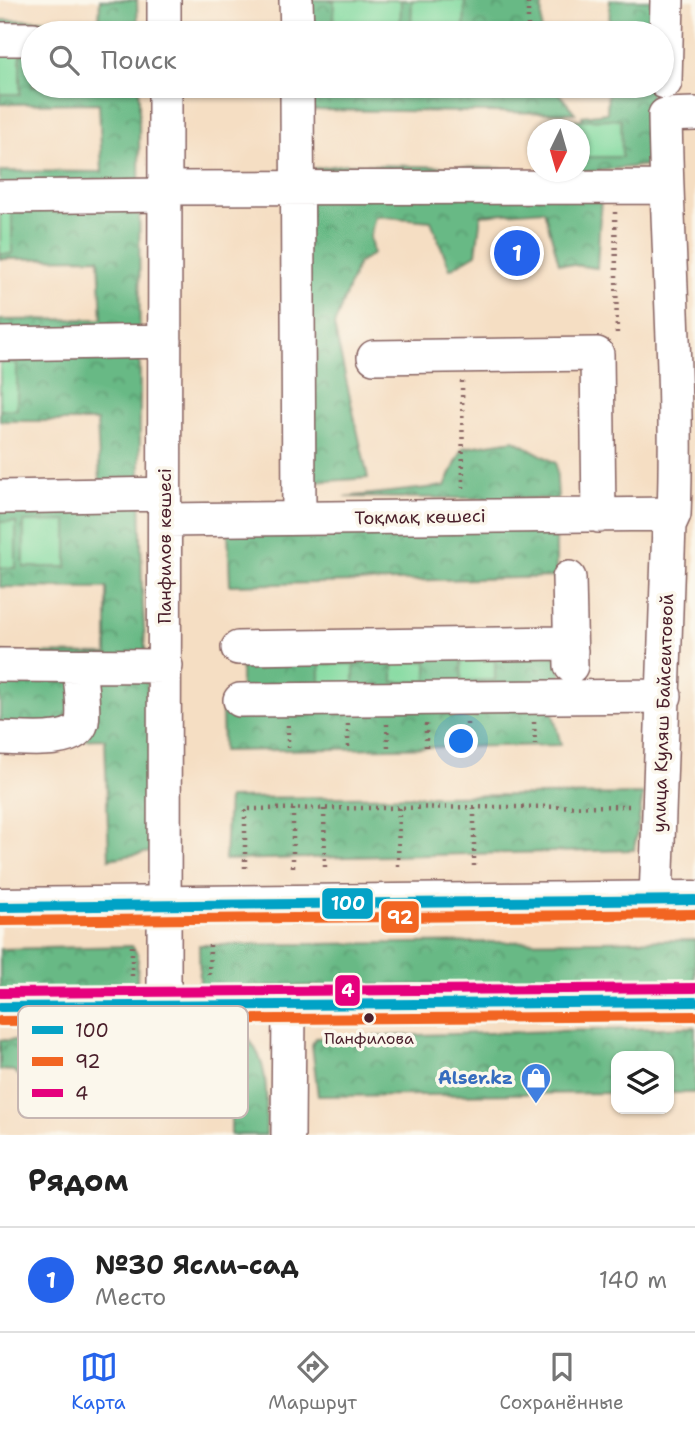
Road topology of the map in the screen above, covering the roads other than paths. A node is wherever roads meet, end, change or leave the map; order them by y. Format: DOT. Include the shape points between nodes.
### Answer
graph roads {
  1 [pos="164,0"];
  2 [pos="296,0"];
  3 [pos="667,0"];
  4 [pos="164,21"];
  5 [pos="297,21"];
  6 [pos="665,21"];
  7 [pos="0,39"];
  8 [pos="21,39"];
  9 [pos="165,98"];
  10 [pos="297,98"];
  11 [pos="695,114"];
  12 [pos="298,187"];
  13 [pos="666,187"];
  14 [pos="165,191"];
  15 [pos="0,197"];
  16 [pos="682,303"];
  17 [pos="165,341"];
  18 [pos="0,344"];
  19 [pos="374,357"];
  20 [pos="686,434"];
  21 [pos="0,497"];
  22 [pos="165,507"];
  23 [pos="599,516"];
  24 [pos="299,518"];
  25 [pos="671,519"];
  26 [pos="569,578"];
  27 [pos="681,590"];
  28 [pos="238,648"];
  29 [pos="571,651"];
  30 [pos="0,665"];
  31 [pos="79,666"];
  32 [pos="166,666"];
  33 [pos="572,696"];
  34 [pos="665,696"];
  35 [pos="240,701"];
  36 [pos="0,738"];
  37 [pos="656,900"];
  38 [pos="695,900"];
  39 [pos="166,903"];
  40 [pos="0,907"];
  41 [pos="695,1002"];
  42 [pos="164,1006"];
  43 [pos="0,1007"];
  44 [pos="18,1007"];
  45 [pos="248,1007"];
  46 [pos="289,1007"];
  47 [pos="288,1135"];
  1 -- 4 [label="street"];
  2 -- 5 [label="street"];
  3 -- 6 [label="street"];
  7 -- 8 [label="street"];
  9 -- 14 [label="street, Панфилов көшесі"];
  10 -- 12 [label="street"];
  11 -- 13 [label="street, улица Куляш Байсеитовой" via="665,115"];
  12 -- 13 [label="street"];
  12 -- 14 [label="street"];
  12 -- 24 [label="street"];
  13 -- 16 [label="street, улица Куляш Байсеитовой"];
  14 -- 15 [label="street"];
  14 -- 17 [label="street, Панфилов көшесі"];
  16 -- 20 [label="street, улица Куляш Байсеитовой"];
  17 -- 18 [label="street"];
  17 -- 22 [label="street, Панфилов көшесі"];
  19 -- 23 [label="street" via="597,354"];
  20 -- 25 [label="street, улица Куляш Байсеитовой"];
  21 -- 22 [label="street, Тоқмақ көшесі"];
  22 -- 24 [label="street, Тоқмақ көшесі"];
  22 -- 32 [label="street, Панфилов көшесі"];
  23 -- 24 [label="street, Тоқмақ көшесі"];
  23 -- 25 [label="street, Тоқмақ көшесі"];
  25 -- 27 [label="street, улица Куляш Байсеитовой"];
  26 -- 29 [label="street"];
  27 -- 34 [label="street, улица Куляш Байсеитовой"];
  28 -- 29 [label="street" via="560,643"];
  29 -- 33 [label="street"];
  30 -- 31 [label="street"];
  31 -- 32 [label="street"];
  31 -- 36 [label="street" via="82,722 75,734"];
  32 -- 39 [label="street, Панфилов көшесі"];
  33 -- 34 [label="street"];
  33 -- 35 [label="street"];
  34 -- 37 [label="street, улица Куляш Байсеитовой"];
  37 -- 38 [label="main road"];
  37 -- 39 [label="main road"];
  39 -- 40 [label="main road"];
  39 -- 42 [label="street, Панфилов көшесі"];
  41 -- 46 [label="main road"];
  43 -- 44 [label="main road"];
  45 -- 46 [label="main road"];
  46 -- 47 [label="street"];
}
